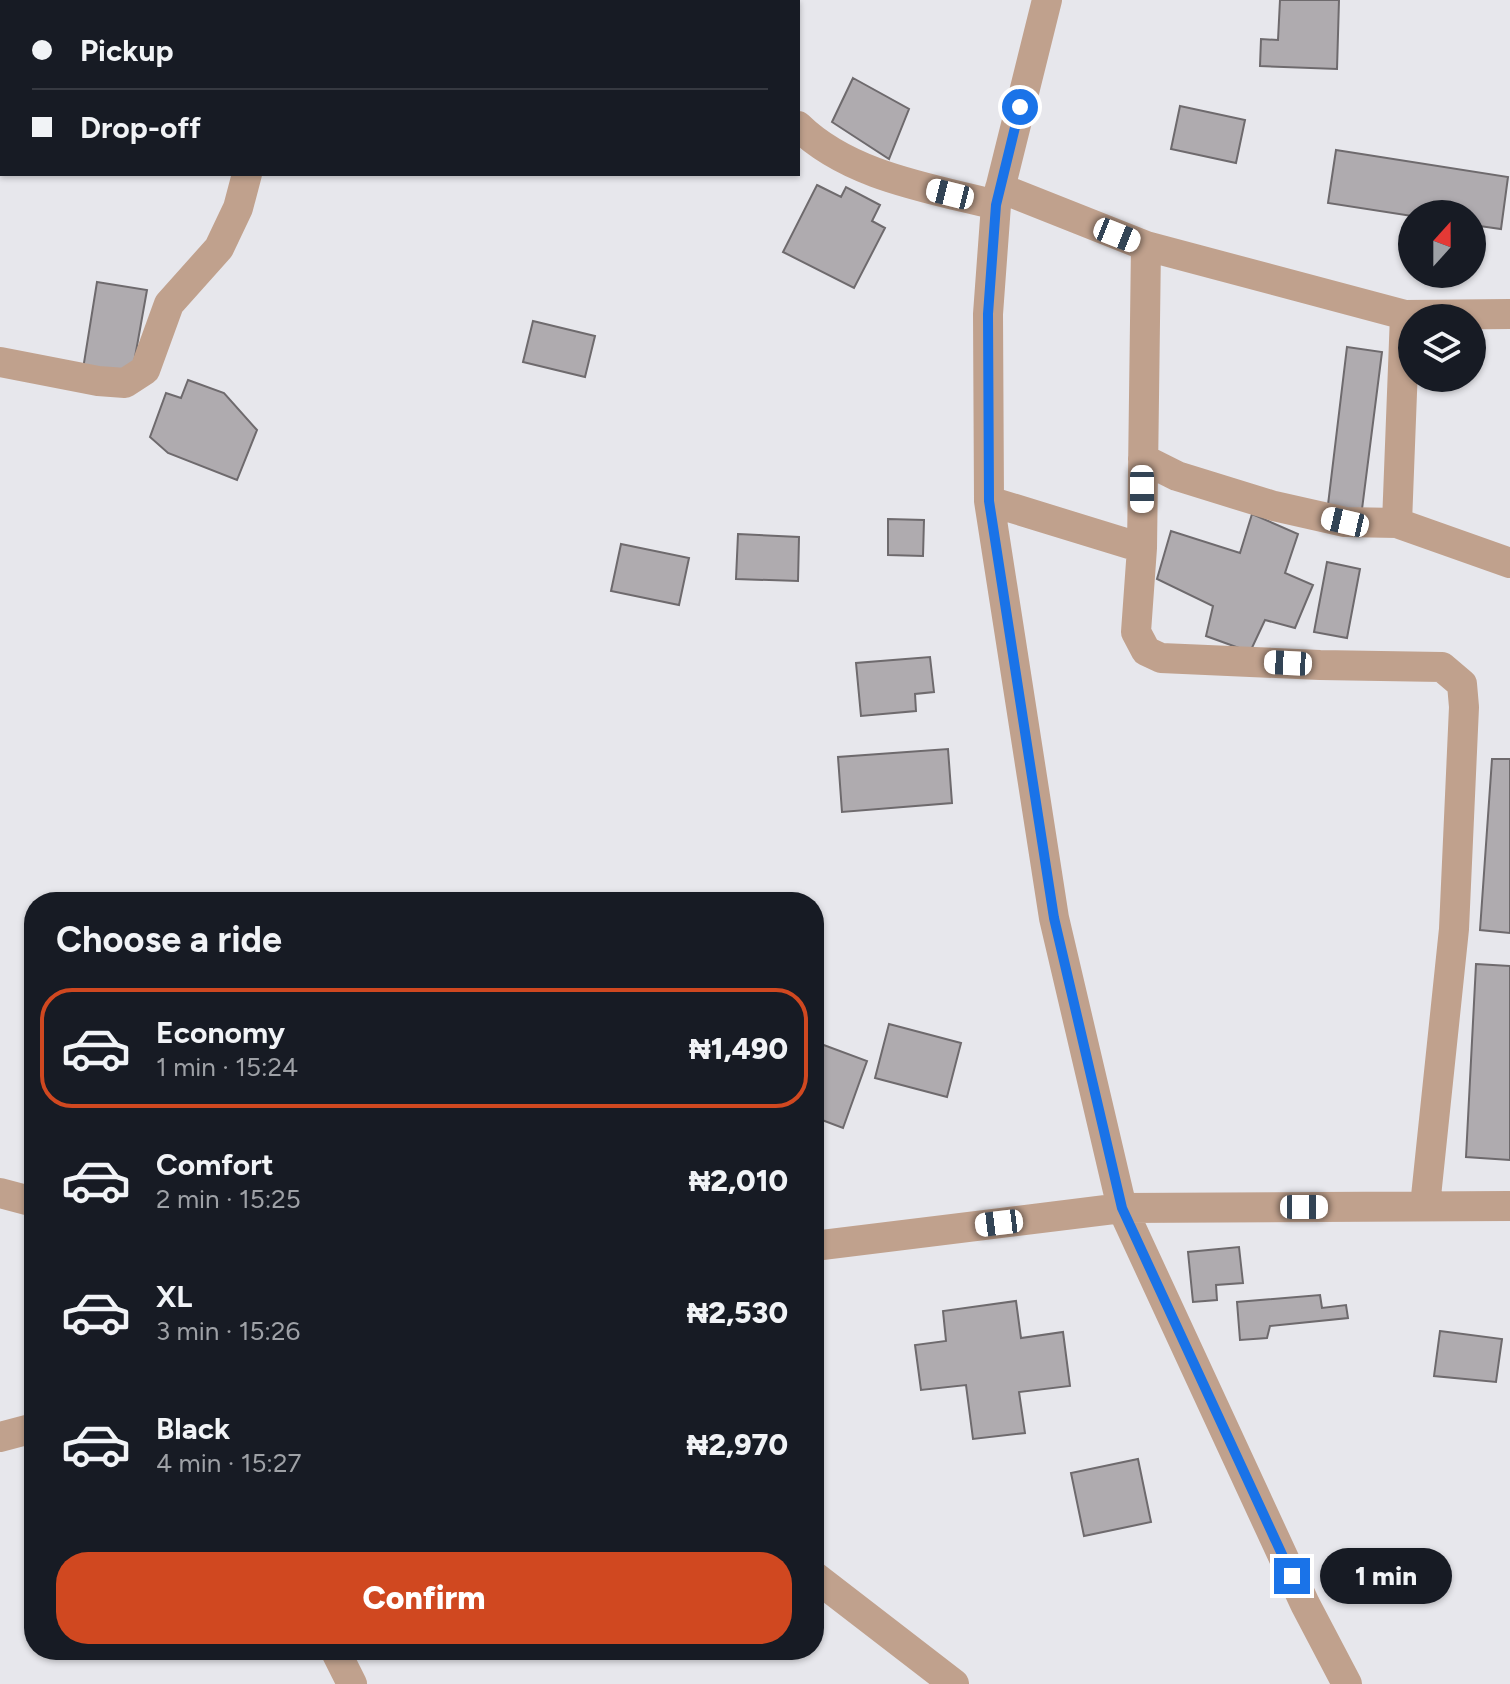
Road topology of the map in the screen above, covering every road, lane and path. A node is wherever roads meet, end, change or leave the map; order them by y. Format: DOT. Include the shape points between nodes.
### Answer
graph roads {
  1 [pos="1047,0"];
  2 [pos="800,128"];
  3 [pos="246,176"];
  4 [pos="998,196"];
  5 [pos="1146,246"];
  6 [pos="1398,313"];
  7 [pos="1486,314"];
  8 [pos="1510,314"];
  9 [pos="0,362"];
  10 [pos="1402,392"];
  11 [pos="1143,459"];
  12 [pos="989,501"];
  13 [pos="1397,523"];
  14 [pos="1142,548"];
  15 [pos="1510,563"];
  16 [pos="0,1193"];
  17 [pos="24,1199"];
  18 [pos="1425,1206"];
  19 [pos="1510,1206"];
  20 [pos="1122,1208"];
  21 [pos="824,1245"];
  22 [pos="24,1431"];
  23 [pos="0,1437"];
  24 [pos="824,1584"];
  25 [pos="340,1660"];
  26 [pos="352,1684"];
  27 [pos="954,1684"];
  28 [pos="1347,1684"];
  1 -- 4 [label="street"];
  2 -- 4 [label="street" via="858,166 927,188"];
  3 -- 9 [label="street" via="219,248 169,304 145,370 125,383"];
  4 -- 5 [label="street"];
  4 -- 12 [label="street" via="988,314"];
  5 -- 6 [label="street"];
  5 -- 11 [label="street"];
  7 -- 8 [label="street"];
  10 -- 13 [label="street"];
  11 -- 13 [label="street" via="1177,476 1274,506 1345,522"];
  11 -- 14 [label="street"];
  12 -- 14 [label="street"];
  12 -- 20 [label="street" via="1054,918"];
  13 -- 15 [label="street"];
  14 -- 18 [label="street" via="1136,632 1146,651 1161,658 1442,667 1462,684 1454,929"];
  16 -- 17 [label="street"];
  18 -- 19 [label="street"];
  18 -- 20 [label="street"];
  20 -- 21 [label="street"];
  20 -- 28 [label="street"];
  22 -- 23 [label="street"];
  24 -- 27 [label="street"];
  25 -- 26 [label="street"];
}
